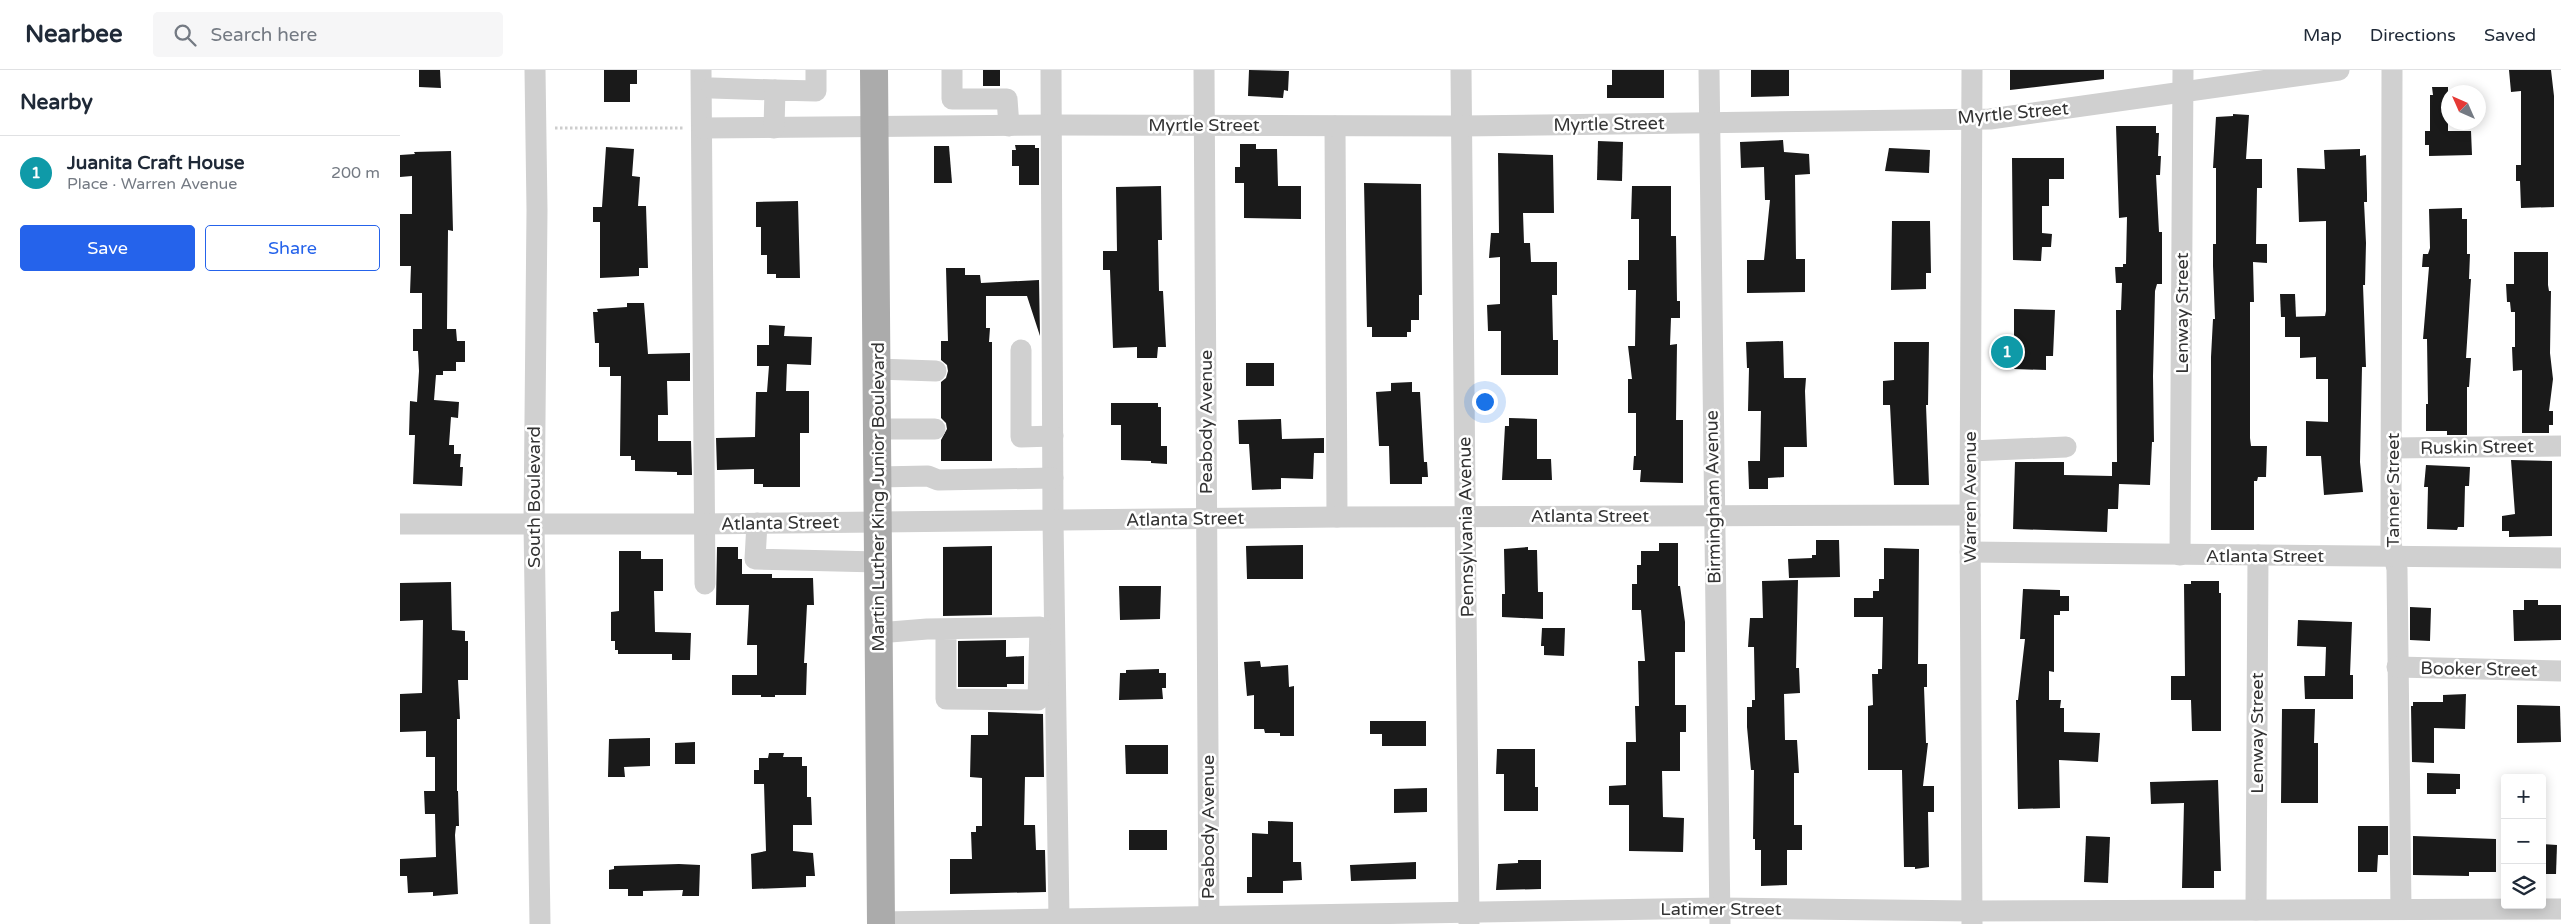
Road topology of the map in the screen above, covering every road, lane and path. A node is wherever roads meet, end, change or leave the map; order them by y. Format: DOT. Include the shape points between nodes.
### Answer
graph roads {
  1 [pos="535,70"];
  2 [pos="816,70"];
  3 [pos="874,70"];
  4 [pos="952,70"];
  5 [pos="1051,70"];
  6 [pos="1204,70"];
  7 [pos="1461,70"];
  8 [pos="1709,70"];
  9 [pos="1972,70"];
  10 [pos="2183,70"];
  11 [pos="2339,70"];
  12 [pos="2392,70"];
  13 [pos="707,79"];
  14 [pos="775,90"];
  15 [pos="2182,93"];
  16 [pos="1972,119"];
  17 [pos="1709,122"];
  18 [pos="1051,125"];
  19 [pos="1204,125"];
  20 [pos="1009,126"];
  21 [pos="1335,126"];
  22 [pos="1461,126"];
  23 [pos="875,127"];
  24 [pos="535,128"];
  25 [pos="702,128"];
  26 [pos="774,128"];
  27 [pos="1021,350"];
  28 [pos="877,369"];
  29 [pos="936,371"];
  30 [pos="878,429"];
  31 [pos="935,429"];
  32 [pos="1052,436"];
  33 [pos="2561,446"];
  34 [pos="2066,447"];
  35 [pos="2392,448"];
  36 [pos="1971,451"];
  37 [pos="878,477"];
  38 [pos="1053,478"];
  39 [pos="1970,515"];
  40 [pos="1466,516"];
  41 [pos="1714,516"];
  42 [pos="1336,517"];
  43 [pos="1206,519"];
  44 [pos="1053,520"];
  45 [pos="878,522"];
  46 [pos="400,524"];
  47 [pos="534,524"];
  48 [pos="703,524"];
  49 [pos="757,524"];
  50 [pos="1970,552"];
  51 [pos="2180,555"];
  52 [pos="2258,556"];
  53 [pos="2393,557"];
  54 [pos="2561,558"];
  55 [pos="878,562"];
  56 [pos="705,584"];
  57 [pos="946,629"];
  58 [pos="878,633"];
  59 [pos="2397,666"];
  60 [pos="2561,671"];
  61 [pos="2401,909"];
  62 [pos="2561,909"];
  63 [pos="2256,910"];
  64 [pos="1720,916"];
  65 [pos="1595,917"];
  66 [pos="1843,917"];
  67 [pos="2281,917"];
  68 [pos="1059,918"];
  69 [pos="1469,918"];
  70 [pos="1973,918"];
  71 [pos="1209,920"];
  72 [pos="881,923"];
  73 [pos="1021,923"];
  74 [pos="540,924"];
  1 -- 24 [label="street, South Boulevard"];
  2 -- 14 [label="street" via="816,90"];
  3 -- 23 [label="main road, Martin Luther King Junior Boulevard"];
  4 -- 20 [label="street" via="952,99 1007,99"];
  5 -- 18 [label="street"];
  6 -- 19 [label="street, Peabody Avenue"];
  7 -- 22 [label="street, Pennsylvania Avenue"];
  8 -- 17 [label="street, Birmingham Avenue"];
  9 -- 16 [label="street, Warren Avenue"];
  10 -- 15 [label="street, Lenway Street"];
  11 -- 15 [label="street, Myrtle Street"];
  12 -- 35 [label="street, Tanner Street"];
  13 -- 14 [label="street"];
  13 -- 25 [label="street"];
  14 -- 26 [label="street"];
  15 -- 16 [label="street, Myrtle Street"];
  15 -- 51 [label="street, Lenway Street"];
  16 -- 17 [label="street, Myrtle Street"];
  16 -- 36 [label="street, Warren Avenue"];
  17 -- 22 [label="street, Myrtle Street"];
  17 -- 41 [label="street, Birmingham Avenue"];
  18 -- 19 [label="street, Myrtle Street"];
  18 -- 20 [label="street, Myrtle Street"];
  18 -- 32 [label="street"];
  19 -- 21 [label="street, Myrtle Street"];
  19 -- 43 [label="street, Peabody Avenue"];
  20 -- 23 [label="street, Myrtle Street"];
  21 -- 22 [label="street, Myrtle Street"];
  21 -- 42 [label="street"];
  22 -- 40 [label="street, Pennsylvania Avenue"];
  23 -- 26 [label="street, Myrtle Street"];
  23 -- 28 [label="main road, Martin Luther King Junior Boulevard"];
  24 -- 25 [label="path"];
  24 -- 47 [label="street, South Boulevard"];
  25 -- 26 [label="street, Myrtle Street"];
  25 -- 48 [label="street"];
  27 -- 32 [label="street" via="1021,437"];
  28 -- 29 [label="street"];
  28 -- 30 [label="main road, Martin Luther King Junior Boulevard"];
  30 -- 31 [label="street"];
  30 -- 37 [label="main road, Martin Luther King Junior Boulevard"];
  32 -- 38 [label="street"];
  33 -- 35 [label="street, Ruskin Street"];
  34 -- 36 [label="street"];
  35 -- 53 [label="street, Tanner Street"];
  36 -- 39 [label="street, Warren Avenue"];
  37 -- 38 [label="street" via="928,476 938,480"];
  37 -- 45 [label="main road, Martin Luther King Junior Boulevard"];
  38 -- 44 [label="street"];
  39 -- 41 [label="street, Atlanta Street"];
  39 -- 50 [label="street, Warren Avenue"];
  40 -- 41 [label="street, Atlanta Street"];
  40 -- 42 [label="street, Atlanta Street"];
  40 -- 69 [label="street, Pennsylvania Avenue"];
  41 -- 64 [label="street, Birmingham Avenue"];
  42 -- 43 [label="street, Atlanta Street"];
  43 -- 44 [label="street, Atlanta Street"];
  43 -- 71 [label="street, Peabody Avenue"];
  44 -- 45 [label="street, Atlanta Street"];
  44 -- 68 [label="street"];
  45 -- 49 [label="street, Atlanta Street"];
  45 -- 55 [label="main road, Martin Luther King Junior Boulevard"];
  46 -- 47 [label="street, Atlanta Street"];
  47 -- 48 [label="street, Atlanta Street"];
  47 -- 74 [label="street, South Boulevard"];
  48 -- 49 [label="street, Atlanta Street"];
  48 -- 56 [label="street"];
  49 -- 55 [label="street" via="755,559"];
  50 -- 51 [label="street, Atlanta Street"];
  50 -- 70 [label="street, Warren Avenue"];
  51 -- 52 [label="street, Atlanta Street"];
  52 -- 53 [label="street, Atlanta Street"];
  52 -- 63 [label="street, Lenway Street"];
  53 -- 54 [label="street, Atlanta Street"];
  53 -- 59 [label="street, Tanner Street" via="2396,569"];
  55 -- 58 [label="main road, Martin Luther King Junior Boulevard"];
  57 -- 57 [label="street" via="1040,627 1038,700 946,699"];
  57 -- 58 [label="street"];
  58 -- 72 [label="main road, Martin Luther King Junior Boulevard"];
  59 -- 60 [label="street, Booker Street"];
  59 -- 61 [label="street, Tanner Street"];
  61 -- 62 [label="street, Latimer Street"];
  61 -- 67 [label="street, Latimer Street"];
  63 -- 67 [label="street, Latimer Street"];
  63 -- 70 [label="street, Latimer Street"];
  64 -- 65 [label="street, Latimer Street"];
  64 -- 66 [label="street, Latimer Street"];
  65 -- 69 [label="street, Latimer Street"];
  66 -- 70 [label="street, Latimer Street"];
  68 -- 71 [label="street, Latimer Street"];
  68 -- 73 [label="street, Latimer Street"];
  69 -- 71 [label="street, Latimer Street"];
  72 -- 73 [label="street, Latimer Street"];
}
